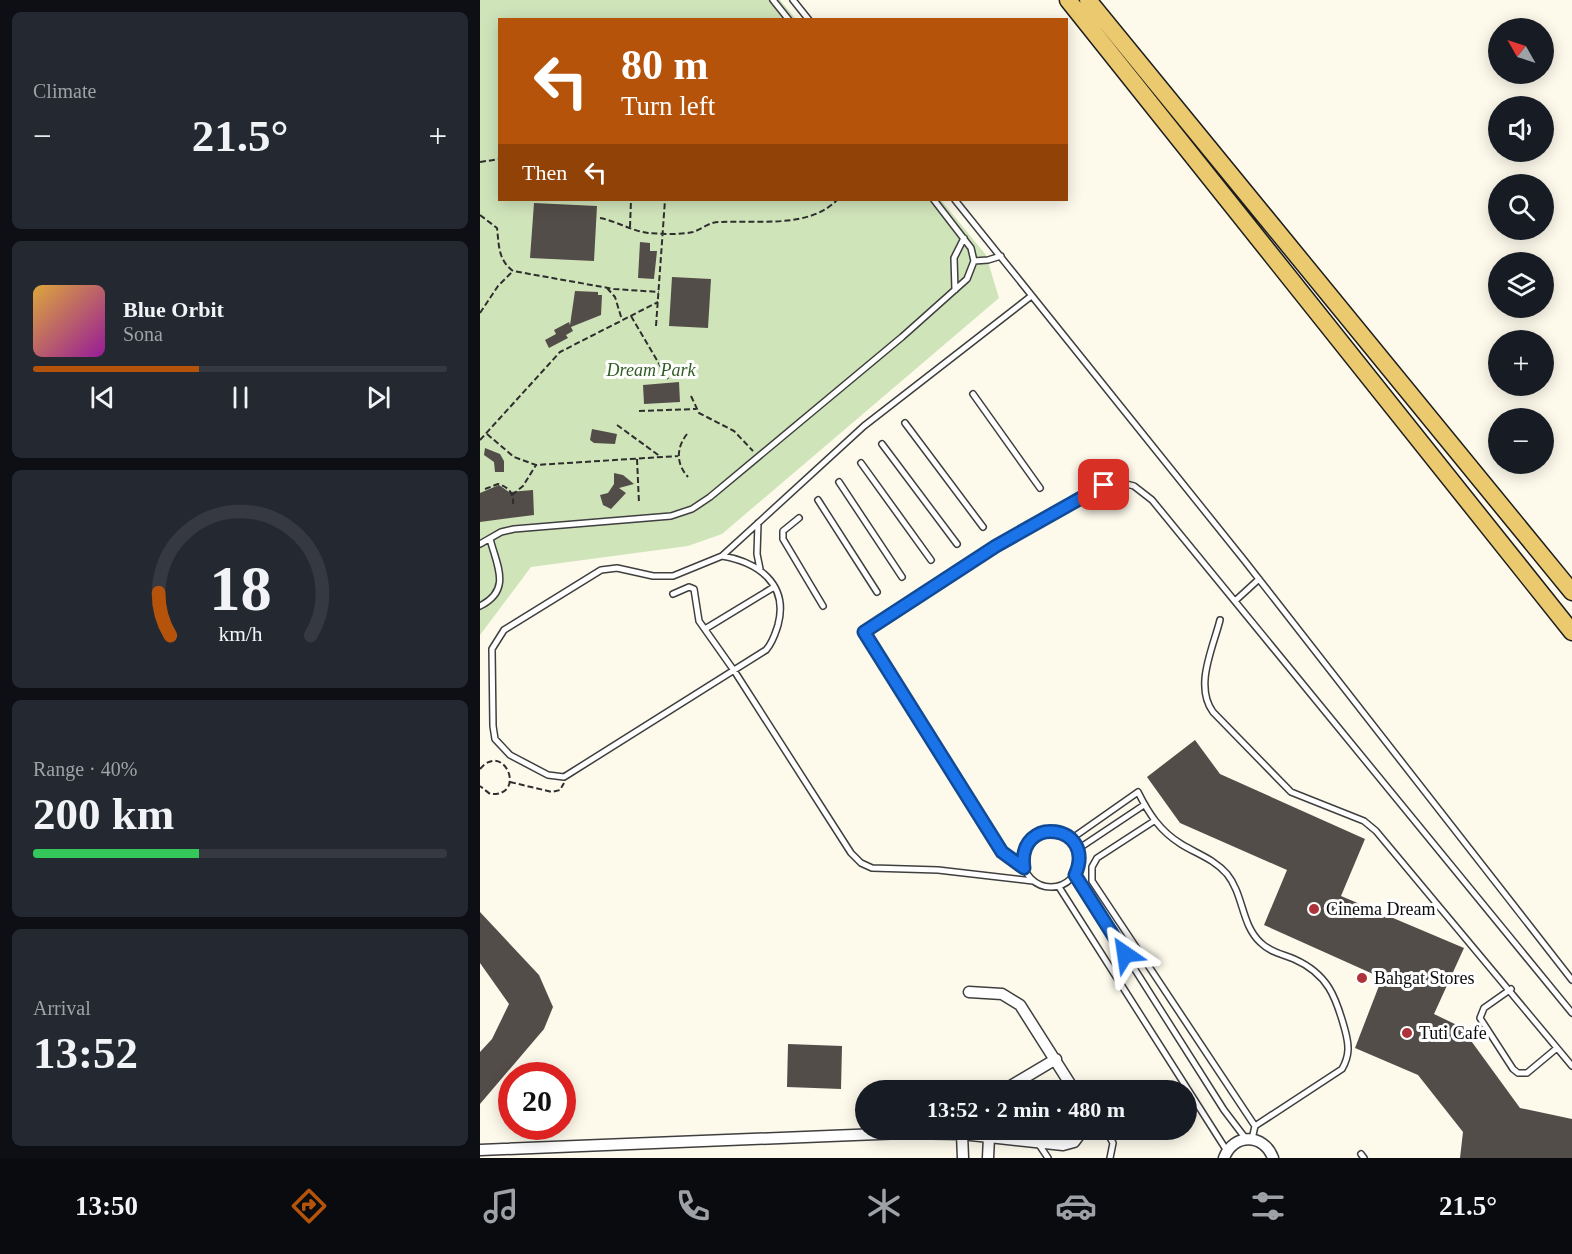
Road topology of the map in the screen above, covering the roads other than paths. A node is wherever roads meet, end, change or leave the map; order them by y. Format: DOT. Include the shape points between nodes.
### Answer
graph roads {
  1 [pos="773,0"];
  2 [pos="793,0"];
  3 [pos="1068,0"];
  4 [pos="1088,0"];
  5 [pos="787,18"];
  6 [pos="807,18"];
  7 [pos="935,201"];
  8 [pos="956,201"];
  9 [pos="964,238"];
  10 [pos="1000,256"];
  11 [pos="974,261"];
  12 [pos="955,290"];
  13 [pos="1030,297"];
  14 [pos="973,394"];
  15 [pos="905,423"];
  16 [pos="882,444"];
  17 [pos="861,463"];
  18 [pos="839,482"];
  19 [pos="1040,489"];
  20 [pos="818,500"];
  21 [pos="799,518"];
  22 [pos="758,523"];
  23 [pos="983,527"];
  24 [pos="490,539"];
  25 [pos="480,544"];
  26 [pos="957,544"];
  27 [pos="722,556"];
  28 [pos="931,560"];
  29 [pos="760,569"];
  30 [pos="902,577"];
  31 [pos="1259,579"];
  32 [pos="774,587"];
  33 [pos="878,592"];
  34 [pos="1572,592"];
  35 [pos="673,594"];
  36 [pos="1235,601"];
  37 [pos="480,606"];
  38 [pos="823,606"];
  39 [pos="1220,620"];
  40 [pos="705,629"];
  41 [pos="1572,632"];
  42 [pos="735,672"];
  43 [pos="1144,805"];
  44 [pos="1154,821"];
  45 [pos="1071,838"];
  46 [pos="1078,849"];
  47 [pos="1024,868"];
  48 [pos="1075,875"];
  49 [pos="1033,881"];
  50 [pos="1059,887"];
  51 [pos="1572,980"];
  52 [pos="1510,989"];
  53 [pos="969,992"];
  54 [pos="1572,1013"];
  55 [pos="1557,1048"];
  56 [pos="1056,1059"];
  57 [pos="1572,1066"];
  58 [pos="1021,1080"];
  59 [pos="1068,1080"];
  60 [pos="1255,1126"];
  61 [pos="855,1135"];
  62 [pos="1249,1139"];
  63 [pos="962,1140"];
  64 [pos="989,1140"];
  65 [pos="1014,1140"];
  66 [pos="1076,1140"];
  67 [pos="1111,1140"];
  68 [pos="1038,1143"];
  69 [pos="480,1150"];
  70 [pos="1225,1155"];
  71 [pos="963,1158"];
  72 [pos="988,1158"];
  73 [pos="1048,1158"];
  74 [pos="1110,1158"];
  75 [pos="1273,1158"];
  1 -- 5 [label="lane"];
  2 -- 6 [label="lane"];
  3 -- 41 [label="main road"];
  4 -- 34 [label="main road"];
  7 -- 9 [label="lane"];
  8 -- 10 [label="lane"];
  9 -- 11 [label="lane"];
  9 -- 12 [label="lane" via="954,258"];
  10 -- 11 [label="lane"];
  10 -- 13 [label="lane"];
  11 -- 12 [label="lane" via="970,274"];
  12 -- 24 [label="lane" via="701,503 671,516 514,529"];
  13 -- 22 [label="lane" via="864,426"];
  13 -- 31 [label="lane"];
  14 -- 19 [label="lane"];
  15 -- 23 [label="lane"];
  16 -- 26 [label="lane"];
  17 -- 28 [label="lane"];
  18 -- 30 [label="lane"];
  20 -- 33 [label="lane"];
  21 -- 38 [label="lane" via="783,531 783,539"];
  22 -- 27 [label="lane"];
  22 -- 29 [label="lane"];
  24 -- 25 [label="lane"];
  24 -- 37 [label="lane" via="500,584 495,597"];
  27 -- 29 [label="lane"];
  27 -- 42 [label="lane" via="673,576 617,568 602,570 499,635 492,649 495,739 510,755 548,776 564,777"];
  29 -- 32 [label="lane"];
  31 -- 36 [label="lane"];
  31 -- 51 [label="lane"];
  32 -- 40 [label="lane"];
  32 -- 42 [label="lane" via="781,607 774,639 766,650"];
  35 -- 40 [label="lane" via="689,587 694,590 697,613"];
  36 -- 47 [label="lane" via="1147,494 1134,486 1111,483 996,546 864,632 1002,852"];
  36 -- 54 [label="lane"];
  39 -- 52 [label="lane" via="1204,685 1213,712 1291,792 1370,826"];
  40 -- 42 [label="lane"];
  42 -- 49 [label="lane" via="861,863 878,869 938,870"];
  43 -- 44 [label="lane"];
  43 -- 45 [label="lane" via="1137,792"];
  43 -- 46 [label="lane"];
  44 -- 60 [label="lane" via="1097,858 1092,881"];
  44 -- 60 [label="lane" via="1224,871 1236,888 1255,937 1269,949 1314,971 1340,1007 1349,1042 1342,1070"];
  45 -- 46 [label="lane"];
  45 -- 47 [label="lane" via="1056,831 1040,833 1027,844"];
  46 -- 48 [label="lane" via="1080,858"];
  47 -- 49 [label="lane"];
  48 -- 50 [label="lane"];
  48 -- 62 [label="lane" via="1224,1110"];
  49 -- 50 [label="lane"];
  50 -- 70 [label="lane"];
  52 -- 55 [label="lane"];
  52 -- 55 [label="lane" via="1484,1008 1480,1018 1513,1069 1527,1073"];
  53 -- 56 [label="street" via="996,993 1014,1000"];
  55 -- 57 [label="lane"];
  56 -- 58 [label="street"];
  56 -- 59 [label="street"];
  60 -- 62 [label="lane"];
  61 -- 69 [label="street"];
  62 -- 70 [label="street" via="1232,1145"];
  62 -- 75 [label="street" via="1265,1144"];
  63 -- 71 [label="street"];
  64 -- 72 [label="street"];
  65 -- 68 [label="street"];
  66 -- 68 [label="street" via="1069,1144"];
  67 -- 74 [label="lane"];
  68 -- 73 [label="lane"];
}
